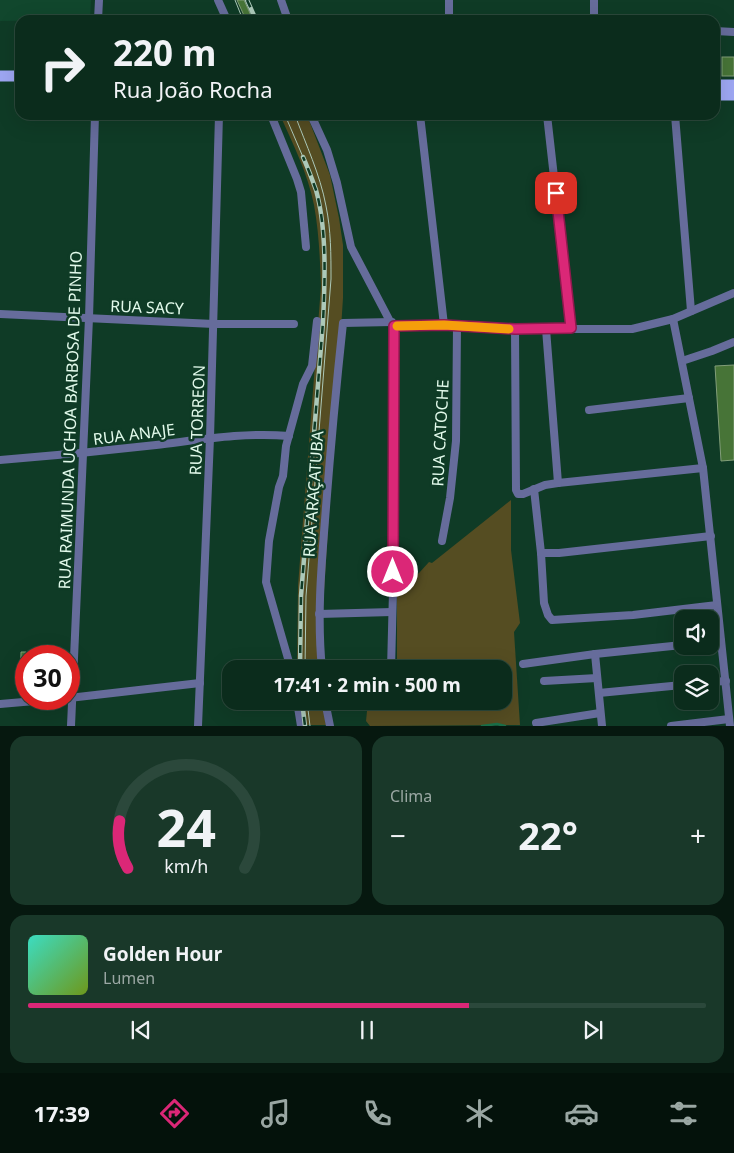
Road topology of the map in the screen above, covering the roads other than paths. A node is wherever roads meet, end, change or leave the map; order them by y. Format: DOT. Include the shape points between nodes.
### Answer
graph roads {
  1 [pos="99,0"];
  2 [pos="218,0"];
  3 [pos="281,0"];
  4 [pos="449,0"];
  5 [pos="594,0"];
  6 [pos="98,15"];
  7 [pos="225,15"];
  8 [pos="286,15"];
  9 [pos="449,15"];
  10 [pos="594,15"];
  11 [pos="720,31"];
  12 [pos="734,32"];
  13 [pos="0,76"];
  14 [pos="15,76"];
  15 [pos="720,85"];
  16 [pos="734,85"];
  17 [pos="720,95"];
  18 [pos="734,95"];
  19 [pos="95,120"];
  20 [pos="220,120"];
  21 [pos="273,120"];
  22 [pos="313,120"];
  23 [pos="421,120"];
  24 [pos="548,120"];
  25 [pos="675,120"];
  26 [pos="306,247"];
  27 [pos="734,293"];
  28 [pos="691,311"];
  29 [pos="0,314"];
  30 [pos="89,318"];
  31 [pos="673,319"];
  32 [pos="317,321"];
  33 [pos="214,324"];
  34 [pos="294,324"];
  35 [pos="393,324"];
  36 [pos="444,325"];
  37 [pos="457,326"];
  38 [pos="571,328"];
  39 [pos="515,329"];
  40 [pos="546,329"];
  41 [pos="734,342"];
  42 [pos="682,360"];
  43 [pos="689,398"];
  44 [pos="589,410"];
  45 [pos="288,436"];
  46 [pos="210,438"];
  47 [pos="83,454"];
  48 [pos="0,460"];
  49 [pos="704,468"];
  50 [pos="558,483"];
  51 [pos="534,490"];
  52 [pos="711,536"];
  53 [pos="442,541"];
  54 [pos="541,553"];
  55 [pos="717,605"];
  56 [pos="392,612"];
  57 [pos="319,614"];
  58 [pos="721,641"];
  59 [pos="73,645"];
  60 [pos="674,646"];
  61 [pos="595,654"];
  62 [pos="288,660"];
  63 [pos="322,660"];
  64 [pos="391,660"];
  65 [pos="523,664"];
  66 [pos="597,678"];
  67 [pos="726,680"];
  68 [pos="544,681"];
  69 [pos="719,681"];
  70 [pos="200,683"];
  71 [pos="674,686"];
  72 [pos="599,694"];
  73 [pos="80,697"];
  74 [pos="15,703"];
  75 [pos="0,704"];
  76 [pos="70,710"];
  77 [pos="298,710"];
  78 [pos="327,710"];
  79 [pos="600,713"];
  80 [pos="729,722"];
  81 [pos="536,723"];
  82 [pos="71,726"];
  83 [pos="198,726"];
  84 [pos="301,726"];
  85 [pos="330,726"];
  86 [pos="602,726"];
  87 [pos="671,726"];
  1 -- 6 [label="street"];
  2 -- 7 [label="street"];
  3 -- 8 [label="street"];
  4 -- 9 [label="street"];
  5 -- 10 [label="street"];
  11 -- 12 [label="street"];
  13 -- 14 [label="main road"];
  15 -- 16 [label="main road"];
  17 -- 18 [label="main road"];
  19 -- 30 [label="street, RUA RAIMUNDA UCHOA BARBOSA DE PINHO"];
  20 -- 33 [label="street, RUA TORREON"];
  21 -- 26 [label="street" via="301,192"];
  22 -- 35 [label="street" via="337,183 351,247"];
  23 -- 36 [label="street"];
  24 -- 38 [label="street"];
  25 -- 28 [label="street"];
  27 -- 28 [label="street"];
  28 -- 31 [label="street"];
  29 -- 30 [label="street, RUA SACY"];
  30 -- 33 [label="street, RUA SACY"];
  30 -- 47 [label="street, RUA RAIMUNDA UCHOA BARBOSA DE PINHO"];
  31 -- 38 [label="street" via="632,328"];
  31 -- 42 [label="street"];
  32 -- 45 [label="street" via="312,366"];
  33 -- 34 [label="street, RUA SACY"];
  33 -- 46 [label="street, RUA TORREON"];
  35 -- 36 [label="street"];
  35 -- 56 [label="street"];
  35 -- 57 [label="street, RUA ARAÇATUBA" via="343,323"];
  36 -- 37 [label="street"];
  37 -- 39 [label="street"];
  37 -- 53 [label="street, RUA CATOCHE" via="456,441"];
  38 -- 40 [label="street"];
  39 -- 40 [label="street"];
  39 -- 51 [label="street" via="516,490 520,494"];
  40 -- 50 [label="street"];
  41 -- 42 [label="street"];
  42 -- 43 [label="street"];
  43 -- 44 [label="street"];
  43 -- 49 [label="street"];
  45 -- 46 [label="street, RUA ANAJE"];
  45 -- 62 [label="street" via="283,476 268,541 266,582"];
  46 -- 47 [label="street, RUA ANAJE"];
  46 -- 70 [label="street, RUA TORREON"];
  47 -- 48 [label="street, RUA ANAJE"];
  47 -- 59 [label="street, RUA RAIMUNDA UCHOA BARBOSA DE PINHO"];
  49 -- 50 [label="street"];
  49 -- 52 [label="street"];
  50 -- 51 [label="street"];
  51 -- 54 [label="street"];
  52 -- 54 [label="street"];
  52 -- 55 [label="street"];
  54 -- 55 [label="street" via="544,603 550,619 555,621"];
  55 -- 58 [label="street"];
  56 -- 57 [label="street"];
  56 -- 64 [label="street"];
  57 -- 63 [label="street, RUA ARAÇATUBA"];
  58 -- 67 [label="street"];
  60 -- 61 [label="street"];
  61 -- 65 [label="street"];
  61 -- 66 [label="street"];
  66 -- 68 [label="street"];
  66 -- 72 [label="street"];
  67 -- 69 [label="street"];
  67 -- 80 [label="street"];
  70 -- 73 [label="street"];
  70 -- 83 [label="street, RUA TORREON"];
  71 -- 72 [label="street"];
  72 -- 79 [label="street"];
  74 -- 75 [label="street"];
  76 -- 82 [label="street, RUA RAIMUNDA UCHOA BARBOSA DE PINHO"];
  77 -- 84 [label="street"];
  78 -- 85 [label="street"];
  79 -- 81 [label="street"];
  79 -- 86 [label="street"];
  80 -- 87 [label="street"];
}
